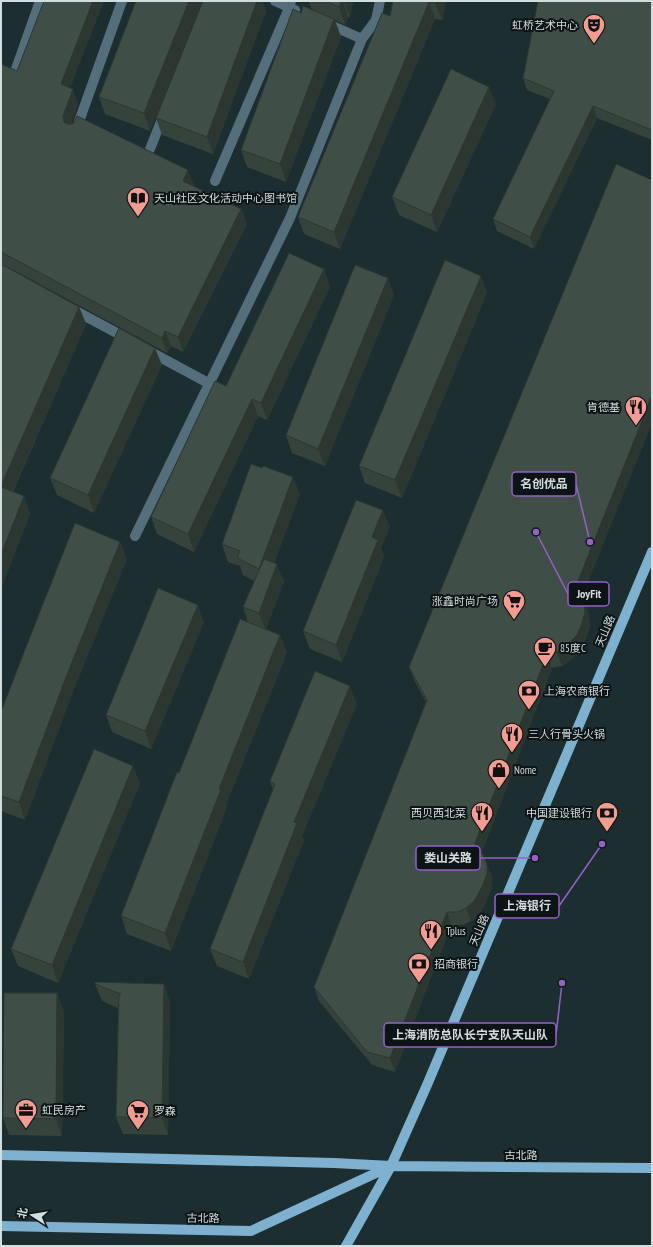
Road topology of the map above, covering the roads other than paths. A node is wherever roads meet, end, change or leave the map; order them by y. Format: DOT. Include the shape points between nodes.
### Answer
graph roads {
  1 [pos="40,1"];
  2 [pos="122,1"];
  3 [pos="275,1"];
  4 [pos="380,1"];
  5 [pos="290,4"];
  6 [pos="304,14"];
  7 [pos="318,20"];
  8 [pos="362,39"];
  9 [pos="16,69"];
  10 [pos="167,105"];
  11 [pos="75,134"];
  12 [pos="150,149"];
  13 [pos="215,181"];
  14 [pos="65,305"];
  15 [pos="210,384"];
  16 [pos="136,536"];
  17 [pos="652,552"];
  18 [pos="1,1154"];
  19 [pos="391,1166"];
  20 [pos="652,1168"];
  21 [pos="1,1226"];
  22 [pos="346,1246"];
  1 -- 9 [label="street"];
  2 -- 11 [label="street"];
  3 -- 5 [label="street"];
  4 -- 8 [label="street" via="376,20"];
  5 -- 6 [label="street"];
  5 -- 13 [label="street"];
  7 -- 8 [label="street"];
  8 -- 15 [label="street" via="290,218"];
  10 -- 12 [label="street"];
  14 -- 15 [label="street"];
  15 -- 16 [label="street"];
  17 -- 19 [label="main road, 天山路"];
  18 -- 19 [label="main road, 古北路"];
  19 -- 20 [label="main road, 古北路"];
  19 -- 21 [label="main road, 古北路" via="251,1231"];
  19 -- 22 [label="main road, 天山路"];
}
